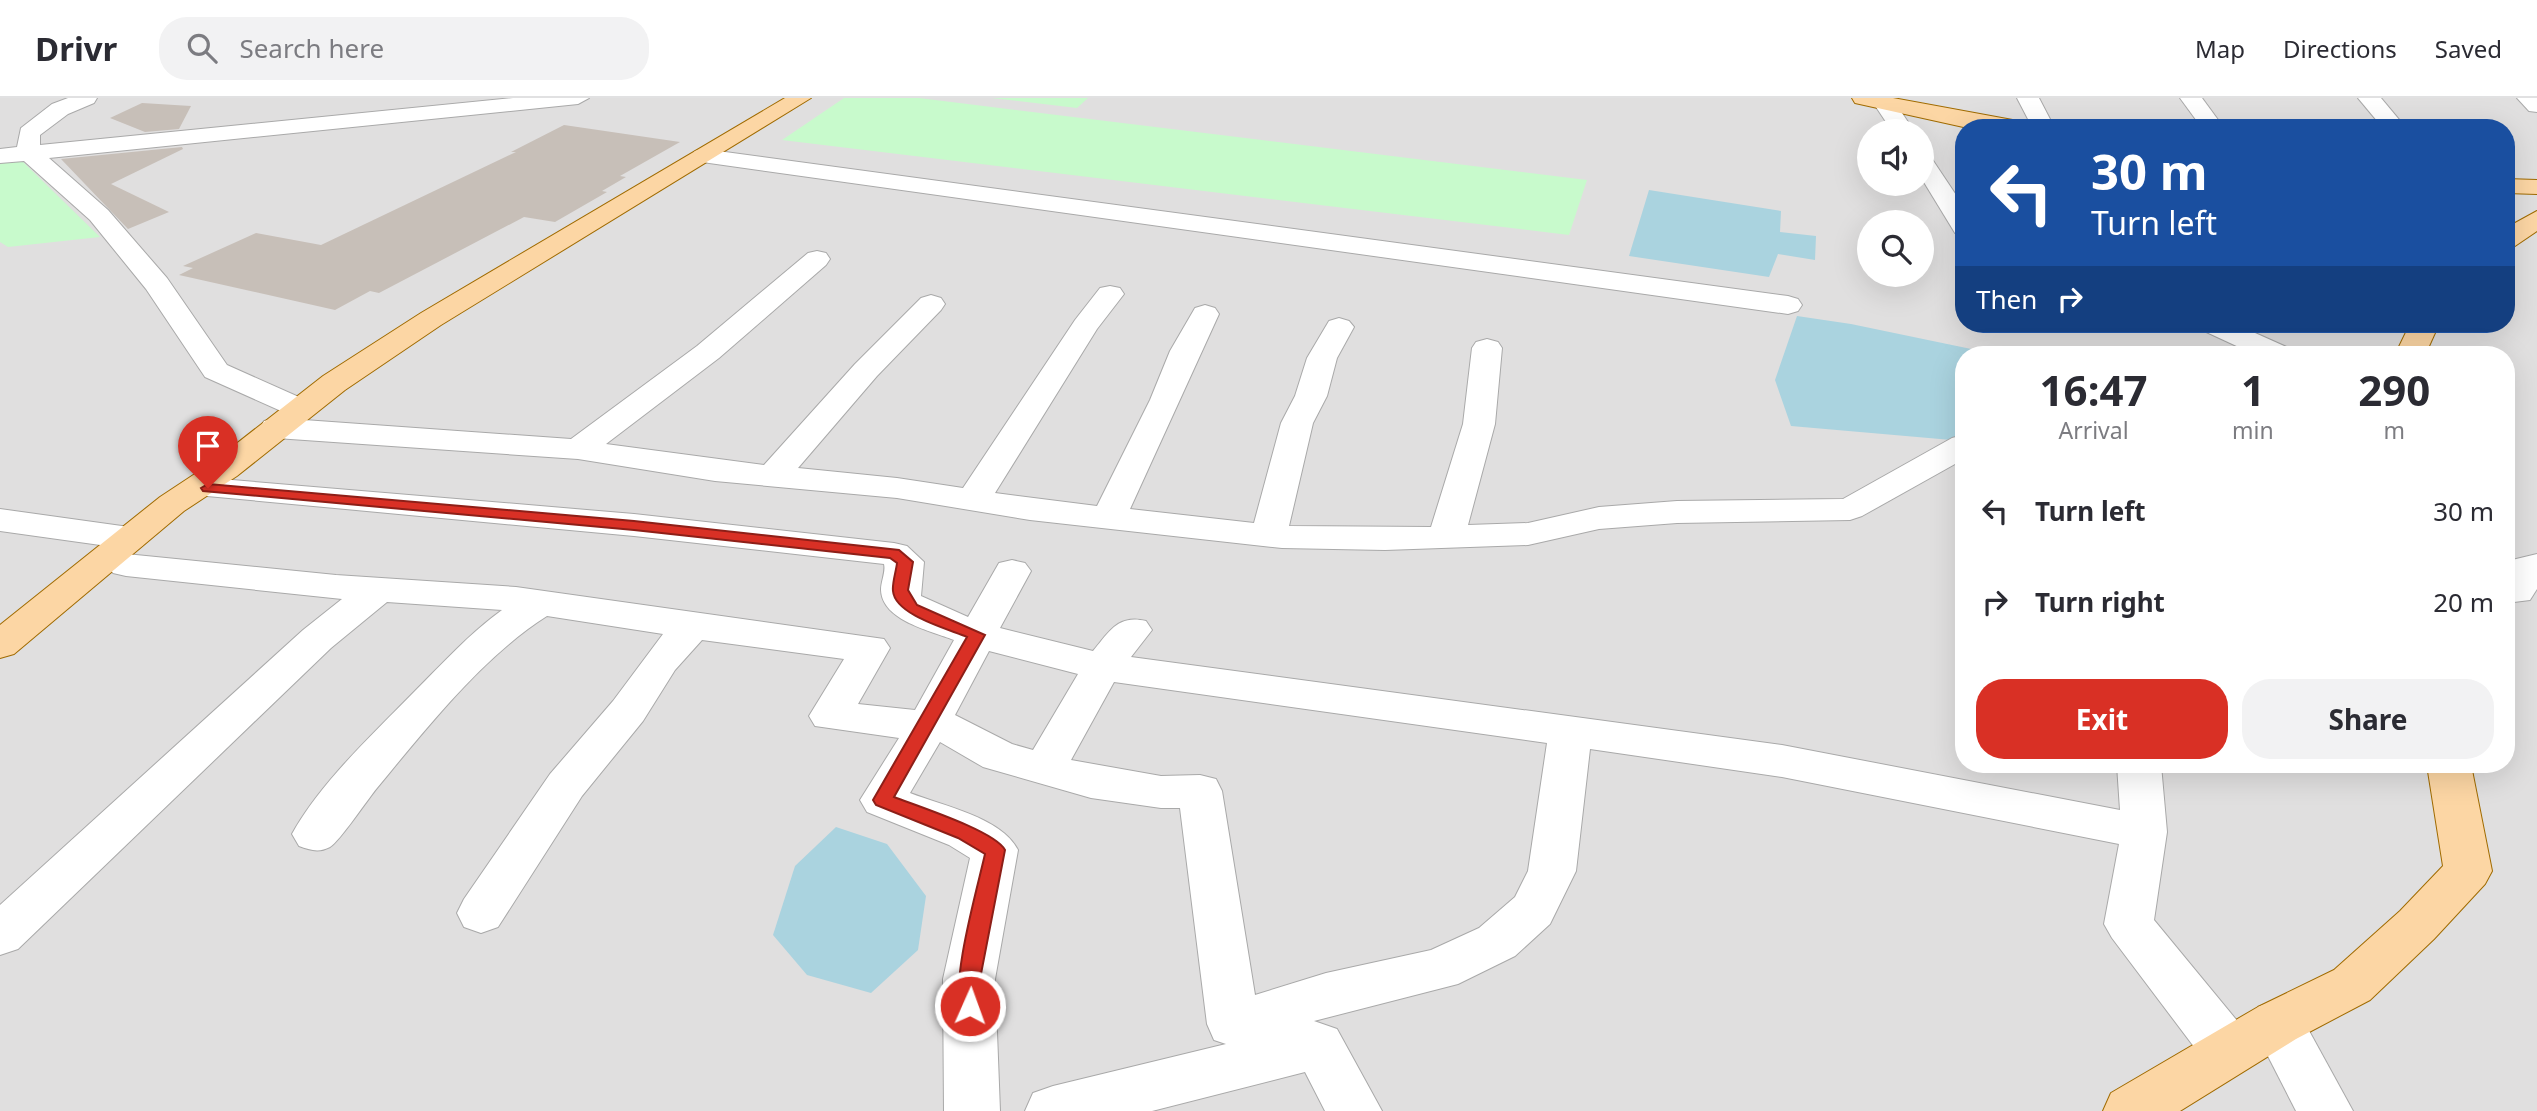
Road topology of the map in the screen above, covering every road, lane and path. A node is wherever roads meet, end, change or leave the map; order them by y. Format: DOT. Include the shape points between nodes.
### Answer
graph roads {
  1 [pos="86,98"];
  2 [pos="578,98"];
  3 [pos="800,98"];
  4 [pos="816,98"];
  5 [pos="1863,98"];
  6 [pos="2028,98"];
  7 [pos="2191,98"];
  8 [pos="2369,98"];
  9 [pos="2528,98"];
  10 [pos="1884,102"];
  11 [pos="2537,106"];
  12 [pos="1895,119"];
  13 [pos="1972,119"];
  14 [pos="2039,119"];
  15 [pos="2206,119"];
  16 [pos="2387,119"];
  17 [pos="29,153"];
  18 [pos="0,156"];
  19 [pos="710,157"];
  20 [pos="1934,180"];
  21 [pos="2515,186"];
  22 [pos="2537,187"];
  23 [pos="1955,214"];
  24 [pos="2537,219"];
  25 [pos="2515,234"];
  26 [pos="817,259"];
  27 [pos="1110,294"];
  28 [pos="932,304"];
  29 [pos="1788,304"];
  30 [pos="1205,314"];
  31 [pos="1339,327"];
  32 [pos="2232,333"];
  33 [pos="2260,346"];
  34 [pos="1487,348"];
  35 [pos="287,419"];
  36 [pos="578,449"];
  37 [pos="1955,450"];
  38 [pos="772,477"];
  39 [pos="217,479"];
  40 [pos="972,501"];
  41 [pos="1109,517"];
  42 [pos="0,520"];
  43 [pos="1270,536"];
  44 [pos="1446,538"];
  45 [pos="128,552"];
  46 [pos="2537,565"];
  47 [pos="1012,571"];
  48 [pos="379,589"];
  49 [pos="2515,593"];
  50 [pos="540,603"];
  51 [pos="692,626"];
  52 [pos="1132,630"];
  53 [pos="977,635"];
  54 [pos="0,645"];
  55 [pos="1102,667"];
  56 [pos="0,670"];
  57 [pos="928,725"];
  58 [pos="1570,734"];
  59 [pos="1044,769"];
  60 [pos="2140,773"];
  61 [pos="2450,773"];
  62 [pos="2144,832"];
  63 [pos="315,834"];
  64 [pos="481,913"];
  65 [pos="0,935"];
  66 [pos="2277,1023"];
  67 [pos="1234,1024"];
  68 [pos="1318,1045"];
  69 [pos="2229,1051"];
  70 [pos="972,1111"];
  71 [pos="1053,1111"];
  72 [pos="1354,1111"];
  73 [pos="2131,1111"];
  74 [pos="2325,1111"];
  1 -- 17 [label="street" via="60,109 29,133"];
  2 -- 17 [label="street"];
  3 -- 19 [label="main road"];
  4 -- 19 [label="main road"];
  5 -- 10 [label="main road"];
  6 -- 14 [label="street"];
  7 -- 15 [label="street"];
  8 -- 16 [label="street"];
  9 -- 11 [label="street"];
  10 -- 12 [label="street"];
  10 -- 13 [label="main road"];
  17 -- 18 [label="street"];
  17 -- 35 [label="street" via="99,215 157,285 216,371"];
  19 -- 29 [label="street"];
  19 -- 35 [label="main road" via="694,172 664,182 431,320"];
  20 -- 23 [label="street"];
  21 -- 22 [label="main road"];
  24 -- 25 [label="main road"];
  26 -- 36 [label="street" via="708,352"];
  27 -- 40 [label="street"];
  28 -- 38 [label="street" via="866,370"];
  30 -- 41 [label="street"];
  31 -- 43 [label="street" via="1297,423"];
  32 -- 33 [label="street"];
  34 -- 44 [label="street" via="1479,424"];
  35 -- 36 [label="street"];
  35 -- 39 [label="main road"];
  36 -- 38 [label="street"];
  37 -- 44 [label="street" via="1850,509 1677,512 1600,518 1528,534"];
  38 -- 40 [label="street" via="897,488"];
  39 -- 45 [label="main road"];
  39 -- 53 [label="street" via="894,554 905,562 900,590 911,608"];
  40 -- 41 [label="street"];
  41 -- 43 [label="street"];
  42 -- 45 [label="street"];
  43 -- 44 [label="street"];
  45 -- 48 [label="street"];
  45 -- 54 [label="main road"];
  45 -- 56 [label="main road"];
  46 -- 49 [label="street" via="2525,568"];
  47 -- 53 [label="street"];
  48 -- 50 [label="street"];
  48 -- 65 [label="street" via="307,648"];
  50 -- 51 [label="street"];
  50 -- 63 [label="street" via="509,621 445,685 365,770"];
  51 -- 57 [label="street" via="870,648 830,716"];
  51 -- 64 [label="street" via="566,785"];
  52 -- 55 [label="street"];
  53 -- 55 [label="street"];
  53 -- 57 [label="street"];
  55 -- 58 [label="street"];
  55 -- 59 [label="street"];
  57 -- 59 [label="street" via="950,728 998,756"];
  57 -- 70 [label="street" via="883,800 995,850 969,979"];
  58 -- 62 [label="street" via="1782,761"];
  58 -- 67 [label="street" via="1552,872 1533,910 1497,942 1440,969 1326,995"];
  59 -- 67 [label="street" via="1091,782 1161,792 1200,791"];
  60 -- 62 [label="street"];
  61 -- 66 [label="main road" via="2468,871 2352,985"];
  62 -- 69 [label="street" via="2129,924"];
  66 -- 69 [label="main road"];
  66 -- 74 [label="street"];
  67 -- 68 [label="street"];
  68 -- 71 [label="street"];
  68 -- 72 [label="street"];
  69 -- 73 [label="main road"];
}
